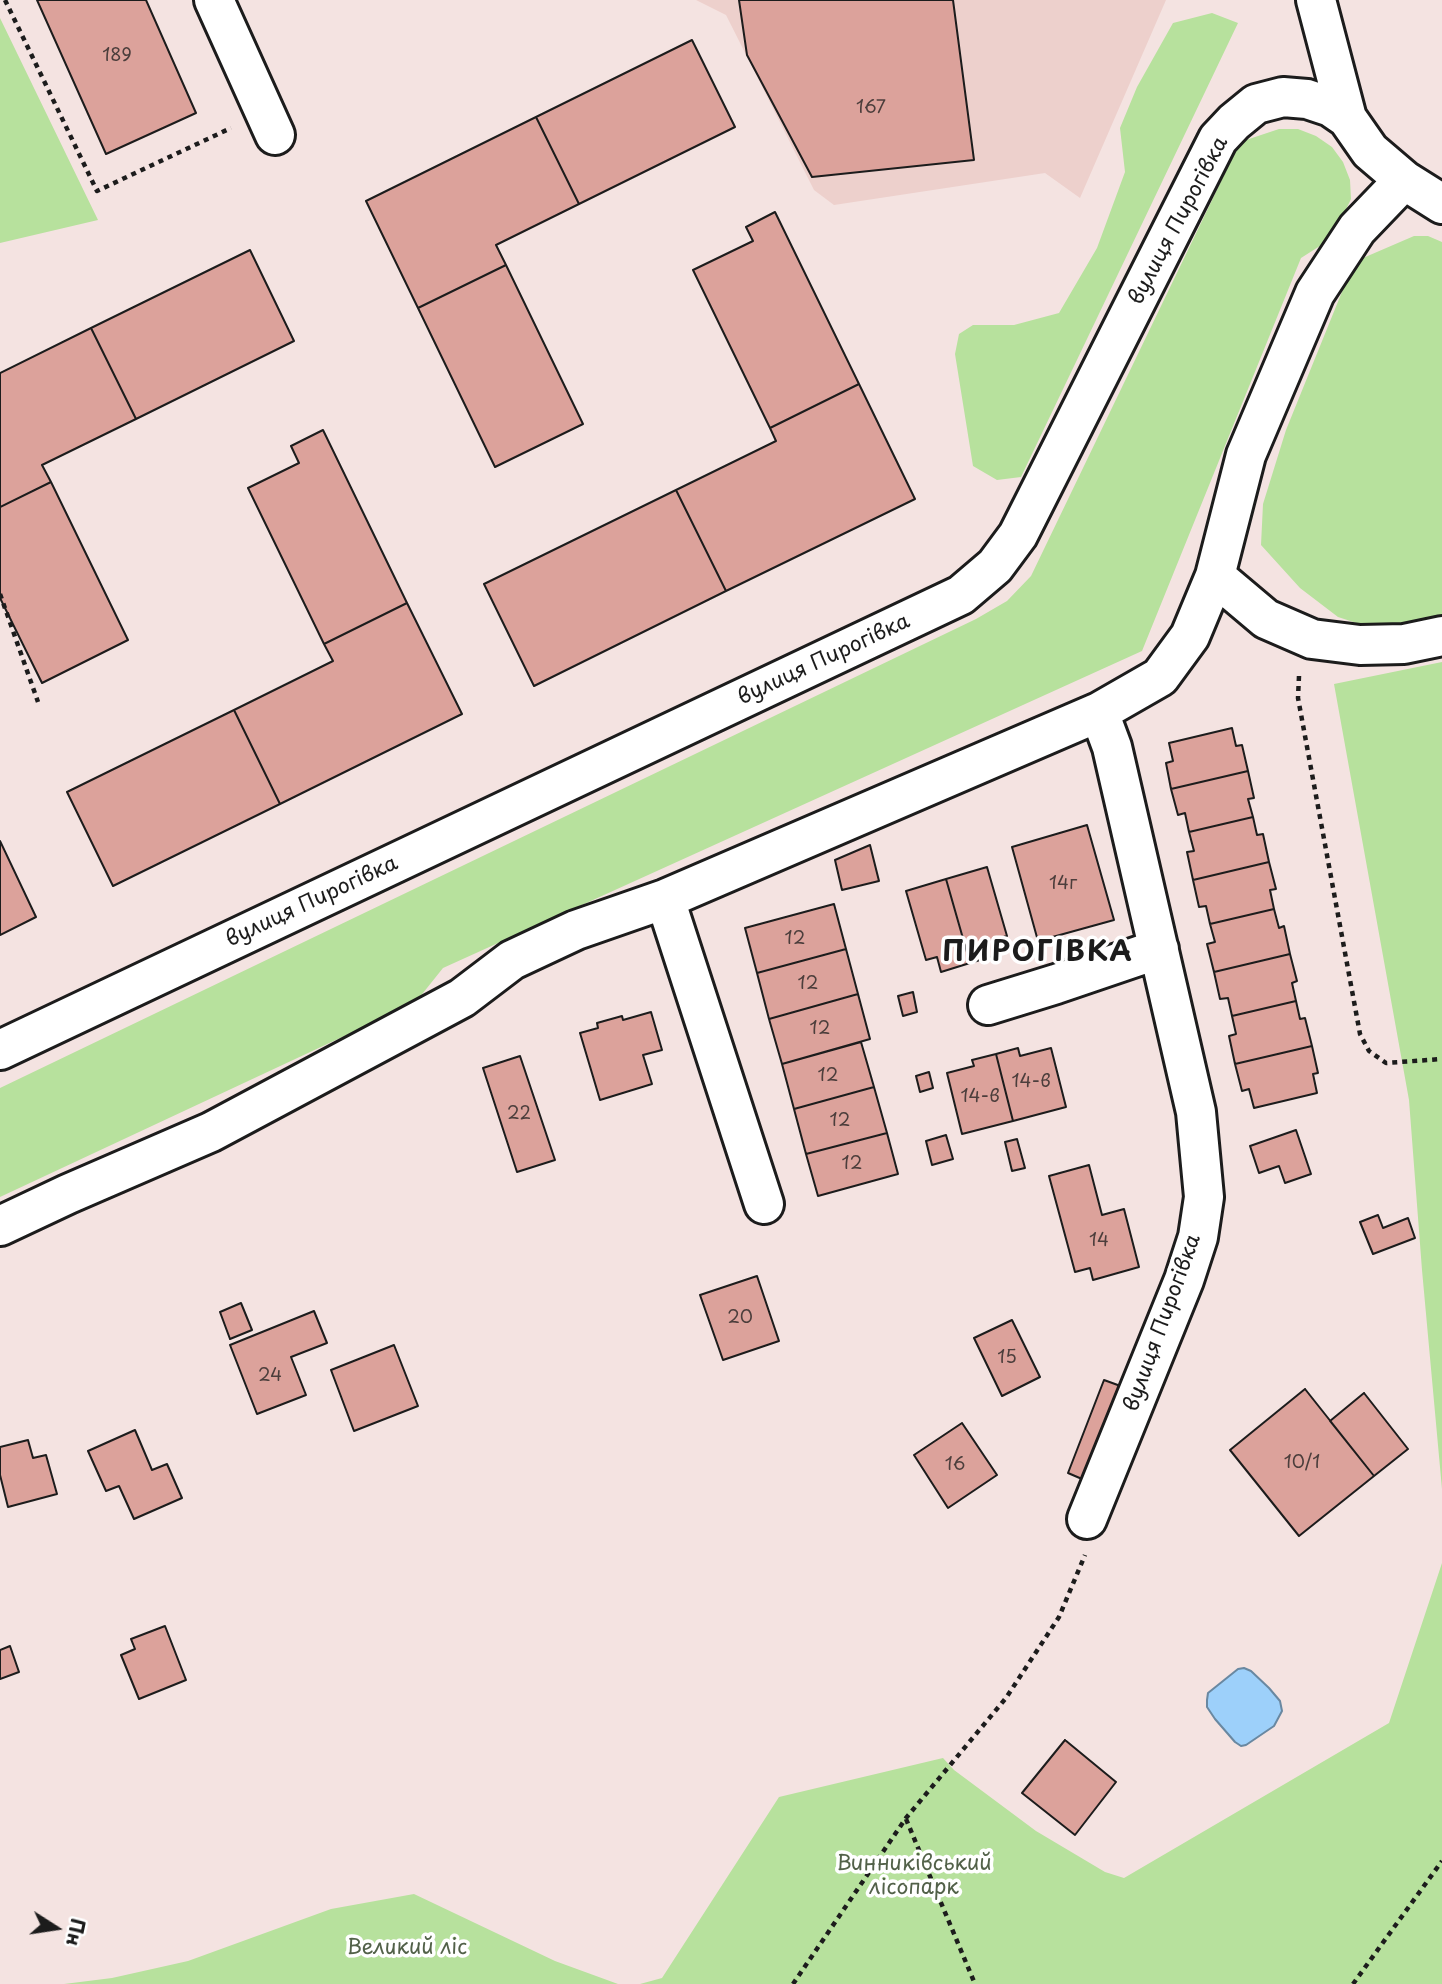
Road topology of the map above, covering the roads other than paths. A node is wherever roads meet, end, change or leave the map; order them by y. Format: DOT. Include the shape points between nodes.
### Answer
graph roads {
  1 [pos="214,0"];
  2 [pos="1316,0"];
  3 [pos="1347,118"];
  4 [pos="265,133"];
  5 [pos="1404,180"];
  6 [pos="1442,204"];
  7 [pos="1215,576"];
  8 [pos="1442,636"];
  9 [pos="1099,712"];
  10 [pos="665,899"];
  11 [pos="1159,949"];
  12 [pos="988,1004"];
  13 [pos="0,1050"];
  14 [pos="764,1204"];
  15 [pos="0,1226"];
  16 [pos="1087,1518"];
  1 -- 4 [label="street"];
  2 -- 3 [label="street"];
  3 -- 5 [label="street, вулиця Пирогівка" via="1370,151"];
  3 -- 13 [label="street, вулиця Пирогівка" via="1307,99 1283,97 1256,104 1218,139 1018,535 995,566 961,595"];
  5 -- 6 [label="street, вулиця Пирогівка"];
  5 -- 7 [label="street" via="1357,229 1315,293 1246,455"];
  7 -- 8 [label="street" via="1266,619 1312,639 1404,644"];
  7 -- 9 [label="street" via="1190,636 1160,677"];
  9 -- 10 [label="street"];
  9 -- 11 [label="street, вулиця Пирогівка" via="1112,747"];
  10 -- 14 [label="street"];
  10 -- 15 [label="street" via="576,930 512,960 462,998 211,1132"];
  11 -- 12 [label="street"];
  11 -- 16 [label="street, вулиця Пирогівка" via="1196,1112 1204,1196 1198,1237 1184,1280"];
}
